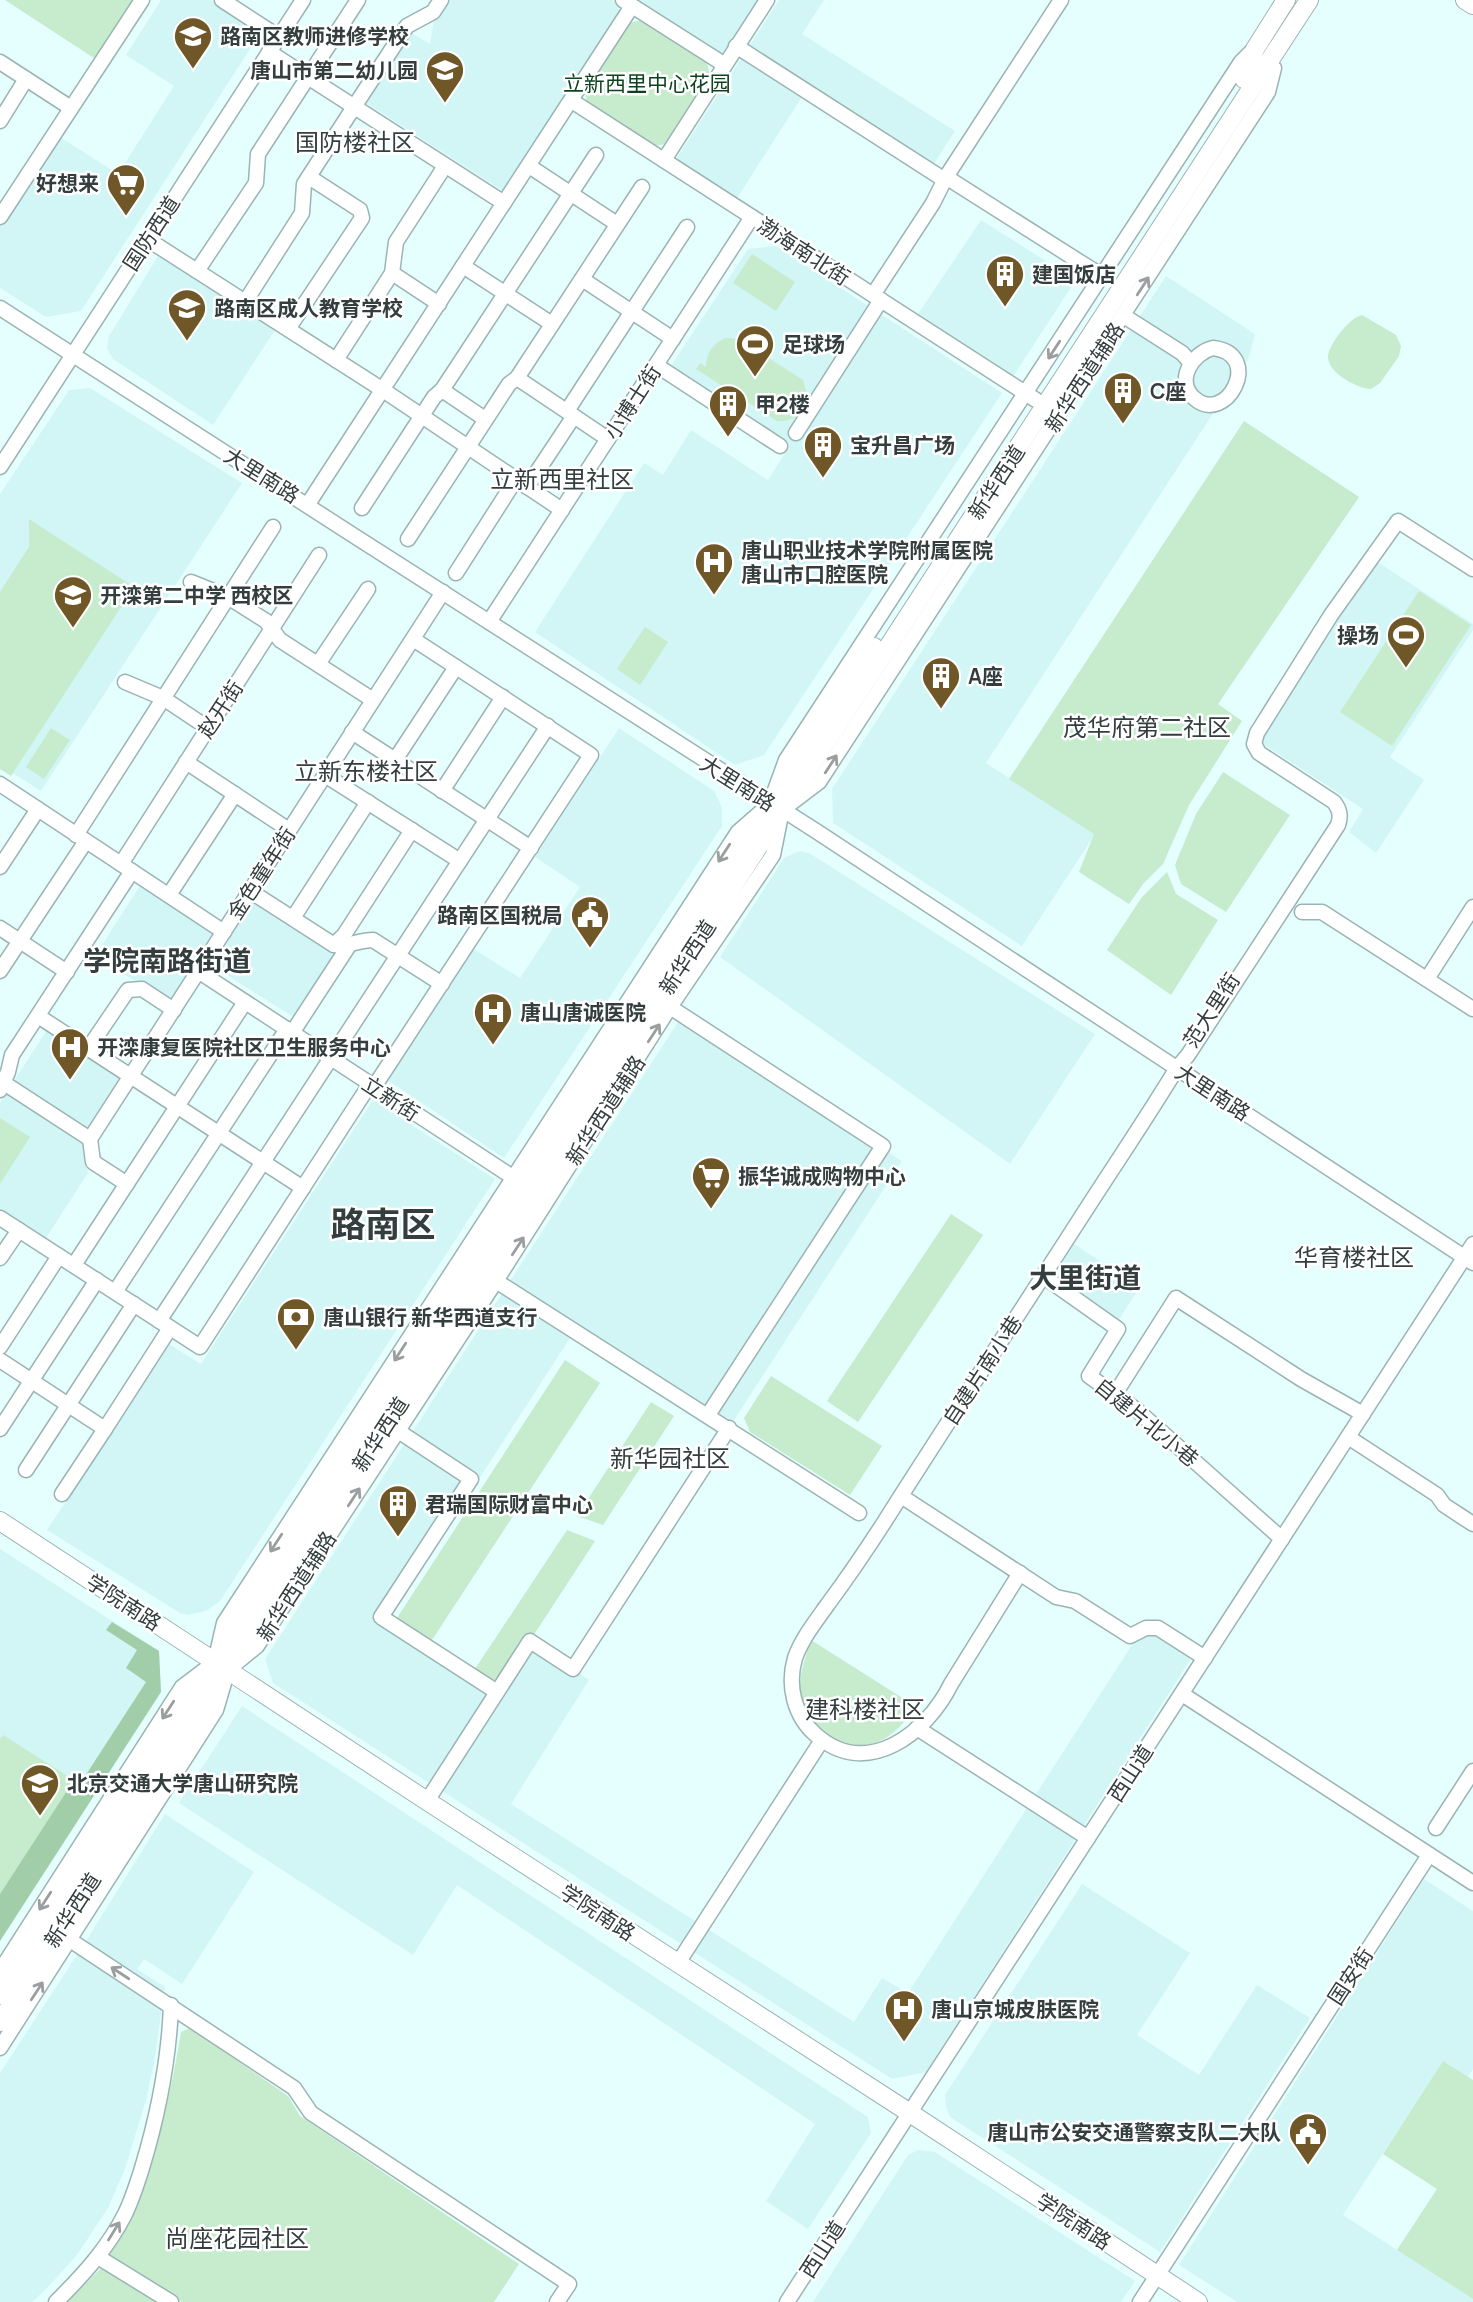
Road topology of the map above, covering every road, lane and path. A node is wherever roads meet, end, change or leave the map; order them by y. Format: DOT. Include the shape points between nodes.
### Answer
graph roads {
  1 [pos="142,0"];
  2 [pos="222,0"];
  3 [pos="303,0"];
  4 [pos="358,0"];
  5 [pos="441,0"];
  6 [pos="766,0"];
  7 [pos="1060,0"];
  8 [pos="1286,0"];
  9 [pos="1294,0"];
  10 [pos="1309,0"];
  11 [pos="1320,0"];
  12 [pos="1465,0"];
  13 [pos="627,3"];
  14 [pos="1473,5"];
  15 [pos="279,37"];
  16 [pos="736,46"];
  17 [pos="1255,49"];
  18 [pos="269,52"];
  19 [pos="0,62"];
  20 [pos="724,65"];
  21 [pos="1274,68"];
  22 [pos="307,77"];
  23 [pos="26,79"];
  24 [pos="1251,80"];
  25 [pos="572,101"];
  26 [pos="354,107"];
  27 [pos="71,108"];
  28 [pos="0,121"];
  29 [pos="596,155"];
  30 [pos="664,160"];
  31 [pos="445,166"];
  32 [pos="529,166"];
  33 [pos="309,177"];
  34 [pos="946,177"];
  35 [pos="642,187"];
  36 [pos="571,194"];
  37 [pos="504,203"];
  38 [pos="0,217"];
  39 [pos="752,217"];
  40 [pos="617,224"];
  41 [pos="687,227"];
  42 [pos="147,239"];
  43 [pos="463,267"];
  44 [pos="197,271"];
  45 [pos="392,274"];
  46 [pos="1102,276"];
  47 [pos="582,279"];
  48 [pos="505,294"];
  49 [pos="877,298"];
  50 [pos="245,302"];
  51 [pos="439,304"];
  52 [pos="0,308"];
  53 [pos="632,312"];
  54 [pos="1124,316"];
  55 [pos="552,324"];
  56 [pos="288,330"];
  57 [pos="673,339"];
  58 [pos="73,354"];
  59 [pos="336,360"];
  60 [pos="1191,363"];
  61 [pos="656,365"];
  62 [pos="517,378"];
  63 [pos="383,390"];
  64 [pos="442,390"];
  65 [pos="1031,397"];
  66 [pos="571,414"];
  67 [pos="422,416"];
  68 [pos="485,419"];
  69 [pos="796,433"];
  70 [pos="608,439"];
  71 [pos="780,446"];
  72 [pos="467,447"];
  73 [pos="0,467"];
  74 [pos="522,483"];
  75 [pos="308,504"];
  76 [pos="362,508"];
  77 [pos="562,510"];
  78 [pos="273,527"];
  79 [pos="408,539"];
  80 [pos="319,555"];
  81 [pos="1473,567"];
  82 [pos="456,573"];
  83 [pos="191,582"];
  84 [pos="368,589"];
  85 [pos="443,592"];
  86 [pos="228,597"];
  87 [pos="489,622"];
  88 [pos="272,628"];
  89 [pos="413,639"];
  90 [pos="317,664"];
  91 [pos="456,667"];
  92 [pos="125,682"];
  93 [pos="503,697"];
  94 [pos="163,698"];
  95 [pos="373,700"];
  96 [pos="548,726"];
  97 [pos="208,728"];
  98 [pos="352,732"];
  99 [pos="395,760"];
  100 [pos="186,762"];
  101 [pos="325,775"];
  102 [pos="0,784"];
  103 [pos="442,790"];
  104 [pos="235,794"];
  105 [pos="368,802"];
  106 [pos="776,807"];
  107 [pos="38,809"];
  108 [pos="487,820"];
  109 [pos="289,830"];
  110 [pos="412,830"];
  111 [pos="81,838"];
  112 [pos="531,848"];
  113 [pos="460,861"];
  114 [pos="0,867"];
  115 [pos="126,868"];
  116 [pos="250,891"];
  117 [pos="169,895"];
  118 [pos="1473,907"];
  119 [pos="1302,912"];
  120 [pos="293,918"];
  121 [pos="0,928"];
  122 [pos="224,932"];
  123 [pos="20,941"];
  124 [pos="341,946"];
  125 [pos="398,956"];
  126 [pos="0,971"];
  127 [pos="198,971"];
  128 [pos="67,972"];
  129 [pos="1427,979"];
  130 [pos="442,984"];
  131 [pos="245,1002"];
  132 [pos="670,1007"];
  133 [pos="1473,1009"];
  134 [pos="174,1010"];
  135 [pos="38,1016"];
  136 [pos="289,1031"];
  137 [pos="88,1049"];
  138 [pos="331,1058"];
  139 [pos="1177,1068"];
  140 [pos="131,1076"];
  141 [pos="3,1078"];
  142 [pos="372,1085"];
  143 [pos="177,1106"];
  144 [pos="219,1133"];
  145 [pos="90,1139"];
  146 [pos="262,1162"];
  147 [pos="514,1178"];
  148 [pos="127,1184"];
  149 [pos="303,1188"];
  150 [pos="0,1217"];
  151 [pos="19,1230"];
  152 [pos="1473,1244"];
  153 [pos="59,1256"];
  154 [pos="0,1258"];
  155 [pos="1469,1260"];
  156 [pos="74,1265"];
  157 [pos="1043,1276"];
  158 [pos="97,1280"];
  159 [pos="496,1281"];
  160 [pos="115,1292"];
  161 [pos="134,1304"];
  162 [pos="165,1324"];
  163 [pos="0,1347"];
  164 [pos="0,1360"];
  165 [pos="32,1381"];
  166 [pos="1115,1394"];
  167 [pos="68,1405"];
  168 [pos="1363,1414"];
  169 [pos="708,1415"];
  170 [pos="392,1427"];
  171 [pos="729,1428"];
  172 [pos="0,1429"];
  173 [pos="105,1429"];
  174 [pos="1348,1437"];
  175 [pos="26,1470"];
  176 [pos="62,1494"];
  177 [pos="901,1496"];
  178 [pos="859,1513"];
  179 [pos="0,1521"];
  180 [pos="1473,1524"];
  181 [pos="1282,1539"];
  182 [pos="1020,1573"];
  183 [pos="1205,1658"];
  184 [pos="221,1666"];
  185 [pos="496,1692"];
  186 [pos="1182,1694"];
  187 [pos="917,1728"];
  188 [pos="822,1740"];
  189 [pos="1473,1771"];
  190 [pos="427,1801"];
  191 [pos="1436,1828"];
  192 [pos="1088,1838"];
  193 [pos="1429,1855"];
  194 [pos="1473,1883"];
  195 [pos="70,1940"];
  196 [pos="678,1964"];
  197 [pos="0,1971"];
  198 [pos="0,1995"];
  199 [pos="171,2005"];
  200 [pos="0,2022"];
  201 [pos="0,2048"];
  202 [pos="910,2113"];
  203 [pos="99,2257"];
  204 [pos="1154,2274"];
  205 [pos="56,2302"];
  206 [pos="171,2302"];
  207 [pos="557,2302"];
  208 [pos="787,2302"];
  209 [pos="1131,2302"];
  210 [pos="1140,2302"];
  211 [pos="1198,2302"];
  1 -- 27 [label="street"];
  2 -- 15 [label="street"];
  3 -- 15 [label="street, 国防西道"];
  4 -- 22 [label="street"];
  5 -- 26 [label="street" via="433,12 407,26"];
  6 -- 16 [label="street"];
  7 -- 34 [label="street"];
  8 -- 17 [label="main road"];
  9 -- 24 [label="main road, 新华西道"];
  10 -- 24 [label="main road, 新华西道"];
  11 -- 21 [label="main road"];
  12 -- 14 [label="main road"];
  13 -- 20 [label="street"];
  13 -- 25 [label="street"];
  15 -- 18 [label="street, 国防西道"];
  16 -- 20 [label="street"];
  16 -- 34 [label="street"];
  17 -- 24 [label="main road"];
  17 -- 46 [label="street, 新华西道辅路" via="1241,62"];
  18 -- 22 [label="street"];
  18 -- 42 [label="street, 国防西道"];
  19 -- 23 [label="street"];
  20 -- 30 [label="street"];
  21 -- 24 [label="main road"];
  54 -- 21 [label="street, 新华西道辅路, one-way" via="1268,92"];
  22 -- 26 [label="street"];
  22 -- 44 [label="street" via="258,154 256,183"];
  23 -- 27 [label="street"];
  23 -- 28 [label="street"];
  24 -- 65 [label="main road, 新华西道"];
  24 -- 106 [label="main road, 新华西道"];
  25 -- 30 [label="street, 渤海南北街"];
  25 -- 32 [label="street"];
  26 -- 31 [label="street"];
  26 -- 33 [label="street"];
  27 -- 38 [label="street"];
  29 -- 36 [label="street"];
  30 -- 39 [label="street, 渤海南北街"];
  31 -- 37 [label="street"];
  31 -- 45 [label="street" via="396,242"];
  32 -- 36 [label="street"];
  32 -- 37 [label="street"];
  33 -- 50 [label="street" via="304,184 302,213"];
  33 -- 56 [label="street" via="360,210 362,218"];
  34 -- 46 [label="street"];
  34 -- 49 [label="street"];
  35 -- 40 [label="street"];
  36 -- 40 [label="street"];
  36 -- 48 [label="street"];
  37 -- 43 [label="street"];
  39 -- 49 [label="street, 渤海南北街"];
  39 -- 57 [label="street, 小博士街"];
  40 -- 47 [label="street"];
  41 -- 53 [label="street"];
  42 -- 44 [label="street"];
  42 -- 58 [label="street, 国防西道"];
  43 -- 48 [label="street"];
  43 -- 51 [label="street"];
  44 -- 50 [label="street"];
  45 -- 51 [label="street"];
  45 -- 59 [label="street"];
  46 -- 65 [label="street, 新华西道辅路, one-way"];
  47 -- 53 [label="street"];
  47 -- 55 [label="street"];
  48 -- 55 [label="street"];
  48 -- 64 [label="street"];
  49 -- 65 [label="street, 渤海南北街"];
  49 -- 69 [label="street"];
  50 -- 56 [label="street"];
  51 -- 63 [label="street"];
  52 -- 58 [label="street, 大里南路"];
  53 -- 57 [label="street"];
  53 -- 66 [label="street"];
  54 -- 60 [label="street" via="1182,352"];
  106 -- 54 [label="street, 新华西道辅路, one-way" via="820,782"];
  55 -- 62 [label="street"];
  56 -- 59 [label="street"];
  57 -- 61 [label="street, 小博士街"];
  58 -- 73 [label="street, 国防西道"];
  58 -- 75 [label="street, 大里南路"];
  59 -- 63 [label="street"];
  61 -- 70 [label="street, 小博士街"];
  61 -- 71 [label="street"];
  62 -- 66 [label="street"];
  62 -- 68 [label="street"];
  63 -- 67 [label="street"];
  63 -- 75 [label="street"];
  64 -- 67 [label="street"];
  64 -- 68 [label="street"];
  65 -- 106 [label="main road, 新华西道"];
  66 -- 70 [label="street"];
  66 -- 74 [label="street"];
  67 -- 72 [label="street"];
  67 -- 76 [label="street"];
  68 -- 72 [label="street"];
  70 -- 77 [label="street, 小博士街"];
  72 -- 74 [label="street"];
  72 -- 79 [label="street"];
  74 -- 77 [label="street"];
  74 -- 82 [label="street"];
  75 -- 85 [label="street, 大里南路"];
  77 -- 87 [label="street, 小博士街"];
  78 -- 86 [label="street"];
  80 -- 88 [label="street, 赵开街"];
  81 -- 139 [label="street, 范大里街" via="1398,522 1331,615 1257,733 1254,744 1259,752 1334,802 1340,819"];
  83 -- 86 [label="street"];
  84 -- 90 [label="street"];
  85 -- 87 [label="street, 大里南路"];
  85 -- 89 [label="street, 金色童年街"];
  86 -- 88 [label="street"];
  86 -- 94 [label="street"];
  87 -- 106 [label="street, 大里南路"];
  88 -- 90 [label="street" via="280,640"];
  88 -- 97 [label="street, 赵开街"];
  89 -- 91 [label="street"];
  89 -- 95 [label="street, 金色童年街"];
  90 -- 95 [label="street"];
  91 -- 93 [label="street"];
  91 -- 99 [label="street"];
  92 -- 94 [label="street"];
  93 -- 96 [label="street"];
  93 -- 103 [label="street"];
  94 -- 97 [label="street"];
  94 -- 111 [label="street"];
  95 -- 98 [label="street, 金色童年街"];
  96 -- 108 [label="street"];
  96 -- 112 [label="street" via="592,755"];
  97 -- 100 [label="street, 赵开街"];
  98 -- 99 [label="street"];
  98 -- 101 [label="street, 金色童年街"];
  99 -- 103 [label="street"];
  100 -- 104 [label="street"];
  100 -- 115 [label="street, 赵开街"];
  101 -- 105 [label="street"];
  101 -- 109 [label="street, 金色童年街"];
  102 -- 107 [label="street"];
  103 -- 108 [label="street"];
  104 -- 109 [label="street"];
  104 -- 117 [label="street"];
  105 -- 110 [label="street"];
  105 -- 120 [label="street"];
  106 -- 132 [label="street, 新华西道辅路" via="773,855"];
  106 -- 139 [label="street, 大里南路"];
  106 -- 147 [label="street, 新华西道辅路, one-way" via="737,832"];
  106 -- 170 [label="main road, 新华西道"];
  106 -- 184 [label="main road, 新华西道"];
  107 -- 111 [label="street"];
  107 -- 114 [label="street"];
  108 -- 112 [label="street"];
  108 -- 113 [label="street"];
  109 -- 116 [label="street, 金色童年街"];
  110 -- 113 [label="street"];
  110 -- 124 [label="street"];
  111 -- 115 [label="street"];
  111 -- 123 [label="street"];
  112 -- 130 [label="street"];
  113 -- 125 [label="street"];
  115 -- 117 [label="street"];
  115 -- 128 [label="street, 赵开街"];
  116 -- 120 [label="street"];
  116 -- 122 [label="street, 金色童年街"];
  117 -- 122 [label="street"];
  118 -- 129 [label="street"];
  119 -- 129 [label="street" via="1322,912"];
  120 -- 124 [label="street"];
  121 -- 123 [label="street"];
  122 -- 127 [label="street, 金色童年街"];
  123 -- 126 [label="street"];
  123 -- 128 [label="street"];
  124 -- 125 [label="street" via="373,940"];
  124 -- 136 [label="street"];
  125 -- 130 [label="street"];
  125 -- 138 [label="street"];
  127 -- 131 [label="street, 立新街"];
  127 -- 134 [label="street, 金色童年街"];
  128 -- 135 [label="street, 赵开街"];
  129 -- 133 [label="street"];
  130 -- 142 [label="street"];
  131 -- 136 [label="street, 立新街"];
  131 -- 143 [label="street"];
  159 -- 132 [label="street, 新华西道辅路, one-way"];
  132 -- 169 [label="street" via="883,1146"];
  134 -- 137 [label="street" via="142,989 128,990"];
  134 -- 140 [label="street, 金色童年街"];
  135 -- 137 [label="street"];
  135 -- 141 [label="street, 赵开街"];
  136 -- 138 [label="street, 立新街"];
  136 -- 144 [label="street"];
  137 -- 140 [label="street"];
  138 -- 142 [label="street, 立新街"];
  138 -- 146 [label="street"];
  139 -- 155 [label="street, 大里南路"];
  139 -- 157 [label="street, 自建片南小巷"];
  140 -- 143 [label="street"];
  140 -- 145 [label="street, 金色童年街"];
  141 -- 145 [label="street"];
  142 -- 147 [label="street, 立新街"];
  142 -- 149 [label="street"];
  143 -- 144 [label="street"];
  143 -- 148 [label="street"];
  144 -- 146 [label="street"];
  144 -- 160 [label="street"];
  145 -- 148 [label="street" via="93,1162"];
  146 -- 149 [label="street"];
  146 -- 162 [label="street"];
  147 -- 184 [label="street, 新华西道辅路, one-way" via="224,1623"];
  148 -- 156 [label="street"];
  149 -- 162 [label="street" via="200,1347"];
  150 -- 151 [label="street"];
  151 -- 153 [label="street"];
  151 -- 154 [label="street"];
  152 -- 155 [label="street, 西山道"];
  153 -- 156 [label="street"];
  153 -- 163 [label="street"];
  155 -- 168 [label="street, 西山道"];
  156 -- 158 [label="street"];
  157 -- 166 [label="street, 自建片北小巷" via="1118,1329 1089,1376"];
  157 -- 177 [label="street, 自建片南小巷"];
  158 -- 160 [label="street"];
  158 -- 165 [label="street"];
  159 -- 169 [label="street"];
  159 -- 170 [label="street, 新华西道辅路"];
  160 -- 161 [label="street"];
  161 -- 162 [label="street"];
  161 -- 167 [label="street"];
  162 -- 173 [label="street"];
  164 -- 165 [label="street"];
  165 -- 167 [label="street"];
  165 -- 172 [label="street"];
  166 -- 168 [label="street" via="1176,1298"];
  166 -- 181 [label="street, 自建片北小巷"];
  167 -- 173 [label="street"];
  167 -- 175 [label="street"];
  168 -- 174 [label="street, 西山道"];
  169 -- 171 [label="street"];
  184 -- 170 [label="main road, 新华西道, one-way"];
  170 -- 185 [label="street" via="471,1479 381,1616"];
  171 -- 178 [label="street"];
  171 -- 185 [label="street" via="573,1669 530,1641"];
  173 -- 176 [label="street"];
  174 -- 180 [label="street"];
  174 -- 181 [label="street, 西山道"];
  177 -- 182 [label="street"];
  177 -- 188 [label="street, 自建片南小巷" via="795,1658 793,1698 806,1724"];
  179 -- 184 [label="main road, 学院南路"];
  181 -- 183 [label="street, 西山道"];
  182 -- 183 [label="street" via="1130,1636 1158,1628"];
  182 -- 187 [label="street" via="942,1702"];
  183 -- 186 [label="street, 西山道"];
  184 -- 190 [label="main road, 学院南路"];
  184 -- 195 [label="street, 新华西道辅路" via="216,1710"];
  184 -- 197 [label="street, one-way" via="182,1688"];
  184 -- 198 [label="main road, 新华西道"];
  184 -- 200 [label="main road, 新华西道"];
  185 -- 190 [label="street"];
  186 -- 192 [label="street, 西山道"];
  186 -- 193 [label="street"];
  187 -- 188 [label="street" via="884,1750 873,1752 857,1753"];
  187 -- 192 [label="street"];
  188 -- 196 [label="street"];
  189 -- 191 [label="street"];
  190 -- 196 [label="main road, 学院南路"];
  192 -- 202 [label="street, 西山道"];
  193 -- 194 [label="street"];
  193 -- 204 [label="street, 国安街" via="1264,2113"];
  199 -- 195 [label="street, one-way"];
  201 -- 195 [label="street, 新华西道辅路, one-way"];
  196 -- 202 [label="main road, 学院南路"];
  203 -- 199 [label="street, one-way" via="125,2214 150,2142 170,2041"];
  199 -- 207 [label="street" via="294,2088 311,2113 569,2284"];
  202 -- 204 [label="main road, 学院南路"];
  202 -- 208 [label="street, 西山道"];
  203 -- 205 [label="street"];
  203 -- 206 [label="street"];
  204 -- 209 [label="street, 国安街"];
  204 -- 210 [label="street, 国安街"];
  204 -- 211 [label="main road, 学院南路"];
}
